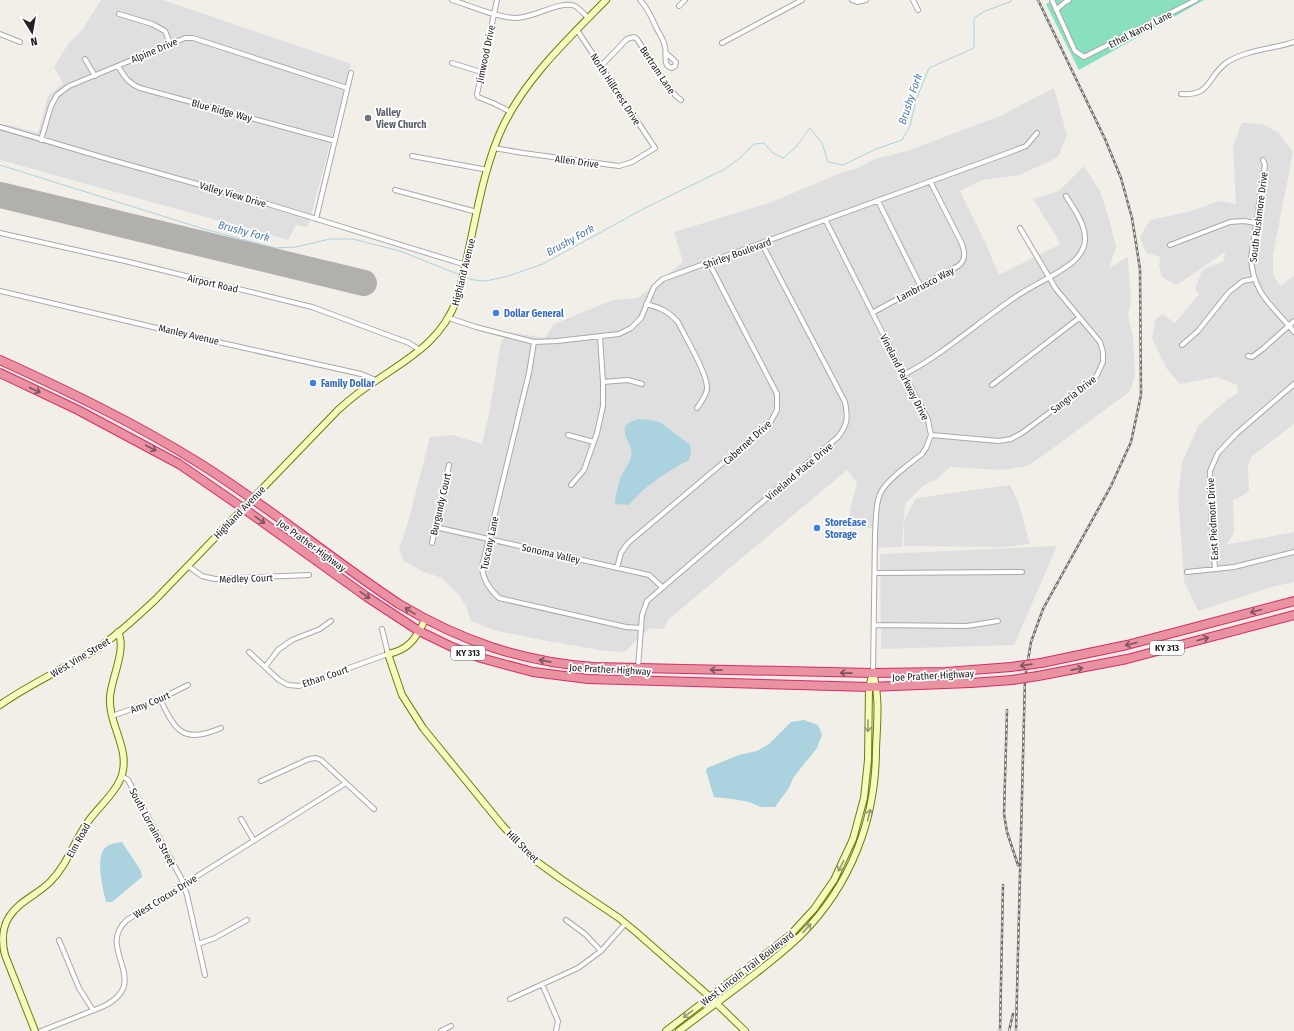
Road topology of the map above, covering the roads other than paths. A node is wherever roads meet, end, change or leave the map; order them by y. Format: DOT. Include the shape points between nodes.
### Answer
graph roads {
  1 [pos="452,0"];
  2 [pos="497,0"];
  3 [pos="606,0"];
  4 [pos="640,0"];
  5 [pos="685,0"];
  6 [pos="802,0"];
  7 [pos="852,0"];
  8 [pos="866,0"];
  9 [pos="913,0"];
  10 [pos="1052,0"];
  11 [pos="1070,0"];
  12 [pos="1196,0"];
  13 [pos="571,2"];
  14 [pos="679,6"];
  15 [pos="918,10"];
  16 [pos="1056,10"];
  17 [pos="494,13"];
  18 [pos="119,14"];
  19 [pos="588,18"];
  20 [pos="577,30"];
  21 [pos="0,34"];
  22 [pos="20,42"];
  23 [pos="1294,42"];
  24 [pos="170,43"];
  25 [pos="722,43"];
  26 [pos="666,53"];
  27 [pos="85,59"];
  28 [pos="452,63"];
  29 [pos="118,66"];
  30 [pos="601,66"];
  31 [pos="481,72"];
  32 [pos="351,73"];
  33 [pos="95,76"];
  34 [pos="347,88"];
  35 [pos="1181,94"];
  36 [pos="681,100"];
  37 [pos="510,112"];
  38 [pos="0,126"];
  39 [pos="1037,133"];
  40 [pos="41,140"];
  41 [pos="335,141"];
  42 [pos="494,148"];
  43 [pos="655,148"];
  44 [pos="412,156"];
  45 [pos="1263,160"];
  46 [pos="488,170"];
  47 [pos="931,183"];
  48 [pos="395,190"];
  49 [pos="1066,196"];
  50 [pos="878,201"];
  51 [pos="477,212"];
  52 [pos="316,219"];
  53 [pos="826,221"];
  54 [pos="1256,223"];
  55 [pos="1020,228"];
  56 [pos="0,233"];
  57 [pos="762,244"];
  58 [pos="1170,246"];
  59 [pos="709,263"];
  60 [pos="465,268"];
  61 [pos="1049,277"];
  62 [pos="1254,279"];
  63 [pos="921,286"];
  64 [pos="0,291"];
  65 [pos="646,304"];
  66 [pos="872,313"];
  67 [pos="449,318"];
  68 [pos="1079,318"];
  69 [pos="1294,321"];
  70 [pos="1289,326"];
  71 [pos="1294,332"];
  72 [pos="600,336"];
  73 [pos="534,342"];
  74 [pos="1182,345"];
  75 [pos="420,350"];
  76 [pos="1248,356"];
  77 [pos="0,360"];
  78 [pos="0,373"];
  79 [pos="905,374"];
  80 [pos="376,380"];
  81 [pos="603,382"];
  82 [pos="642,384"];
  83 [pos="1294,384"];
  84 [pos="992,385"];
  85 [pos="697,408"];
  86 [pos="568,435"];
  87 [pos="931,435"];
  88 [pos="594,442"];
  89 [pos="449,465"];
  90 [pos="571,485"];
  91 [pos="252,499"];
  92 [pos="243,508"];
  93 [pos="435,528"];
  94 [pos="489,539"];
  95 [pos="432,543"];
  96 [pos="1294,552"];
  97 [pos="188,566"];
  98 [pos="617,568"];
  99 [pos="1215,569"];
  100 [pos="1022,572"];
  101 [pos="1187,572"];
  102 [pos="876,573"];
  103 [pos="309,575"];
  104 [pos="662,587"];
  105 [pos="1294,602"];
  106 [pos="1294,615"];
  107 [pos="425,620"];
  108 [pos="331,621"];
  109 [pos="998,621"];
  110 [pos="875,625"];
  111 [pos="641,628"];
  112 [pos="382,629"];
  113 [pos="418,631"];
  114 [pos="118,632"];
  115 [pos="249,652"];
  116 [pos="388,654"];
  117 [pos="265,667"];
  118 [pos="638,668"];
  119 [pos="873,673"];
  120 [pos="188,685"];
  121 [pos="873,687"];
  122 [pos="160,699"];
  123 [pos="0,705"];
  124 [pos="112,716"];
  125 [pos="221,728"];
  126 [pos="122,776"];
  127 [pos="261,781"];
  128 [pos="346,783"];
  129 [pos="374,809"];
  130 [pos="241,819"];
  131 [pos="254,841"];
  132 [pos="184,885"];
  133 [pos="247,920"];
  134 [pos="566,920"];
  135 [pos="3,922"];
  136 [pos="625,924"];
  137 [pos="59,940"];
  138 [pos="198,944"];
  139 [pos="601,951"];
  140 [pos="205,975"];
  141 [pos="542,984"];
  142 [pos="710,997"];
  143 [pos="510,999"];
  144 [pos="716,1003"];
  145 [pos="93,1010"];
  146 [pos="451,1026"];
  147 [pos="35,1031"];
  148 [pos="41,1031"];
  149 [pos="441,1031"];
  150 [pos="556,1031"];
  151 [pos="666,1031"];
  152 [pos="679,1031"];
  153 [pos="745,1031"];
  1 -- 17 [label="street"];
  2 -- 17 [label="street, Jimwood Drive"];
  3 -- 19 [label="main road, Highland Avenue"];
  4 -- 26 [label="street" via="650,14"];
  5 -- 14 [label="street"];
  6 -- 25 [label="street"];
  7 -- 8 [label="street"];
  9 -- 15 [label="street"];
  10 -- 16 [label="street"];
  11 -- 16 [label="street"];
  12 -- 16 [label="street, Ethel Nancy Lane" via="1084,57 1075,50"];
  13 -- 17 [label="street" via="519,18"];
  13 -- 19 [label="street"];
  17 -- 31 [label="street, Jimwood Drive"];
  18 -- 24 [label="street" via="152,24 165,31"];
  19 -- 20 [label="main road, Highland Avenue"];
  20 -- 30 [label="street, North Hillcrest Drive"];
  20 -- 37 [label="main road, Highland Avenue" via="537,74"];
  21 -- 22 [label="street"];
  23 -- 35 [label="street" via="1230,61 1216,72 1200,92"];
  24 -- 29 [label="street, Alpine Drive"];
  24 -- 34 [label="street, Alpine Drive" via="193,38"];
  27 -- 33 [label="street"];
  28 -- 31 [label="street"];
  29 -- 33 [label="street, Alpine Drive"];
  29 -- 41 [label="street, Blue Ridge Way" via="131,84 140,88"];
  30 -- 36 [label="street, Bertram Lane" via="627,39 634,37"];
  30 -- 43 [label="street, North Hillcrest Drive"];
  31 -- 37 [label="street, Jimwood Drive" via="478,97"];
  32 -- 34 [label="street"];
  33 -- 40 [label="street, Alpine Drive" via="69,86 57,95"];
  34 -- 41 [label="street"];
  37 -- 42 [label="main road, Highland Avenue"];
  38 -- 40 [label="street, Valley View Drive"];
  39 -- 47 [label="street, Shirley Boulevard" via="1026,146"];
  40 -- 52 [label="street, Valley View Drive"];
  41 -- 52 [label="street"];
  42 -- 43 [label="street, Allen Drive" via="619,166 632,162"];
  42 -- 46 [label="main road, Highland Avenue"];
  44 -- 46 [label="street"];
  45 -- 54 [label="street, South Rushmore Drive" via="1265,165"];
  46 -- 51 [label="main road, Highland Avenue"];
  47 -- 50 [label="street, Shirley Boulevard"];
  47 -- 63 [label="street, Lambrusco Way" via="965,254 963,262 958,266"];
  48 -- 51 [label="street"];
  49 -- 61 [label="street" via="1083,227 1084,246 1073,262"];
  50 -- 53 [label="street, Shirley Boulevard"];
  50 -- 63 [label="street"];
  51 -- 60 [label="main road, Highland Avenue"];
  52 -- 60 [label="street, Valley View Drive"];
  53 -- 57 [label="street, Shirley Boulevard"];
  53 -- 66 [label="street, Vineland Parkway Drive"];
  54 -- 58 [label="street" via="1230,222"];
  54 -- 62 [label="street, South Rushmore Drive" via="1251,258"];
  55 -- 61 [label="street, Sangria Drive"];
  56 -- 75 [label="street, Airport Road" via="312,307 409,343"];
  57 -- 59 [label="street, Shirley Boulevard"];
  57 -- 104 [label="street, Vineland Place Drive" via="845,402 848,417 845,429"];
  59 -- 65 [label="street, Shirley Boulevard" via="663,279 654,287"];
  59 -- 98 [label="street, Cabernet Drive" via="777,394 777,410 770,423 628,542 621,553"];
  60 -- 67 [label="main road, Highland Avenue"];
  61 -- 68 [label="street, Sangria Drive"];
  61 -- 79 [label="street" via="1014,298 935,357"];
  62 -- 70 [label="street, South Rushmore Drive" via="1266,299"];
  62 -- 74 [label="street" via="1243,281 1229,292 1198,331"];
  63 -- 66 [label="street, Lambrusco Way"];
  64 -- 80 [label="street, Manley Avenue" via="361,374"];
  65 -- 72 [label="street, Shirley Boulevard" via="641,318 631,328 619,334"];
  65 -- 85 [label="street" via="662,308 678,322 705,376 707,388 704,399"];
  66 -- 79 [label="street, Vineland Parkway Drive"];
  67 -- 73 [label="street, Shirley Boulevard"];
  67 -- 75 [label="main road, Highland Avenue"];
  68 -- 84 [label="street"];
  68 -- 87 [label="street, Sangria Drive" via="1100,342 1103,352 1103,362 1093,380 1011,440"];
  69 -- 70 [label="street"];
  70 -- 71 [label="street, South Rushmore Drive"];
  70 -- 76 [label="street" via="1252,357"];
  72 -- 73 [label="street, Shirley Boulevard" via="557,342"];
  72 -- 81 [label="street"];
  73 -- 94 [label="street, Tuscany Lane" via="528,381"];
  75 -- 80 [label="main road, Highland Avenue"];
  77 -- 91 [label="highway, Joe Prather Highway / KY 313" via="140,428 200,463"];
  78 -- 92 [label="highway, Joe Prather Highway / KY 313, one-way" via="160,453"];
  79 -- 87 [label="street, Vineland Parkway Drive" via="928,420"];
  80 -- 91 [label="main road, Highland Avenue" via="332,415"];
  81 -- 82 [label="street" via="628,380"];
  81 -- 88 [label="street" via="603,406"];
  83 -- 99 [label="street, East Piedmont Drive" via="1218,452 1210,470"];
  86 -- 88 [label="street"];
  87 -- 102 [label="street" via="922,454 884,486 879,494 875,534"];
  88 -- 90 [label="street" via="584,470"];
  89 -- 93 [label="street, Burgundy Court"];
  91 -- 92 [label="main road, Highland Avenue"];
  107 -- 91 [label="highway, Joe Prather Highway / KY 313, one-way" via="381,593"];
  92 -- 97 [label="main road, Highland Avenue"];
  92 -- 113 [label="highway, Joe Prather Highway / KY 313, one-way"];
  93 -- 94 [label="street, Sonoma Valley"];
  93 -- 95 [label="street, Burgundy Court"];
  94 -- 98 [label="street, Sonoma Valley"];
  94 -- 111 [label="street, Tuscany Lane" via="482,567 483,575 492,592 499,598 626,627"];
  96 -- 99 [label="street" via="1234,567"];
  97 -- 103 [label="street, Medley Court" via="202,576 215,579"];
  97 -- 114 [label="main road, West Vine Street"];
  98 -- 104 [label="street, Sonoma Valley" via="649,575"];
  99 -- 101 [label="street"];
  100 -- 102 [label="street"];
  102 -- 110 [label="street"];
  104 -- 111 [label="street, Vineland Place Drive" via="647,601"];
  105 -- 119 [label="highway, Joe Prather Highway / KY 313, one-way, bridge" via="1127,645 1041,663 946,672"];
  121 -- 106 [label="highway, Joe Prather Highway / KY 313, one-way, bridge" via="971,683 1038,676 1127,659"];
  107 -- 113 [label="main road"];
  118 -- 107 [label="highway, Joe Prather Highway / KY 313, one-way" via="578,666 522,657 470,640"];
  108 -- 117 [label="street" via="320,629 292,640 278,650"];
  109 -- 110 [label="street" via="967,626"];
  110 -- 119 [label="street"];
  111 -- 118 [label="street, Vineland Place Drive"];
  112 -- 116 [label="street"];
  113 -- 116 [label="main road" via="409,645"];
  113 -- 121 [label="highway, Joe Prather Highway / KY 313" via="481,658 557,676"];
  114 -- 123 [label="main road, West Vine Street" via="99,647"];
  114 -- 124 [label="main road, Elm Road" via="121,641 119,656 109,699"];
  115 -- 117 [label="street, Ethan Court"];
  116 -- 117 [label="street, Ethan Court" via="299,686 288,686"];
  116 -- 136 [label="main road, Hill Street" via="402,695 423,728 515,840 536,861"];
  119 -- 118 [label="highway, Joe Prather Highway / KY 313, one-way"];
  119 -- 121 [label="main road, West Lincoln Trail Boulevard"];
  120 -- 122 [label="street, Amy Court"];
  121 -- 142 [label="main road, West Lincoln Trail Boulevard, one-way" via="866,788 857,829 839,870 821,900 799,926"];
  144 -- 121 [label="main road, West Lincoln Trail Boulevard, one-way" via="800,936 833,896 851,864 864,831 873,793 876,758"];
  122 -- 124 [label="street, Amy Court"];
  122 -- 125 [label="street" via="171,721 186,734 200,735"];
  124 -- 126 [label="main road, Elm Road" via="123,752"];
  126 -- 132 [label="street, South Lorraine Street" via="128,780"];
  126 -- 135 [label="main road, Elm Road" via="86,824 58,873"];
  127 -- 128 [label="street" via="316,758"];
  128 -- 129 [label="street"];
  128 -- 131 [label="street, West Crocus Drive"];
  130 -- 131 [label="street"];
  131 -- 132 [label="street, West Crocus Drive"];
  132 -- 138 [label="street, South Lorraine Street"];
  132 -- 145 [label="street, West Crocus Drive" via="127,920 120,927 116,935 116,944 125,975 123,988 111,1002"];
  133 -- 138 [label="street" via="215,938"];
  134 -- 139 [label="street" via="585,934"];
  135 -- 147 [label="main road, Elm Road" via="5,955"];
  136 -- 139 [label="street"];
  136 -- 142 [label="main road, Hill Street"];
  137 -- 145 [label="street" via="79,988"];
  138 -- 140 [label="street, South Lorraine Street"];
  139 -- 141 [label="street" via="578,968"];
  141 -- 143 [label="street"];
  141 -- 150 [label="street" via="558,1022"];
  142 -- 144 [label="main road, Hill Street"];
  142 -- 151 [label="main road, West Lincoln Trail Boulevard, one-way"];
  144 -- 152 [label="main road, West Lincoln Trail Boulevard"];
  144 -- 153 [label="main road, Hill Street"];
  145 -- 148 [label="street, West Crocus Drive"];
  146 -- 149 [label="street"];
}
